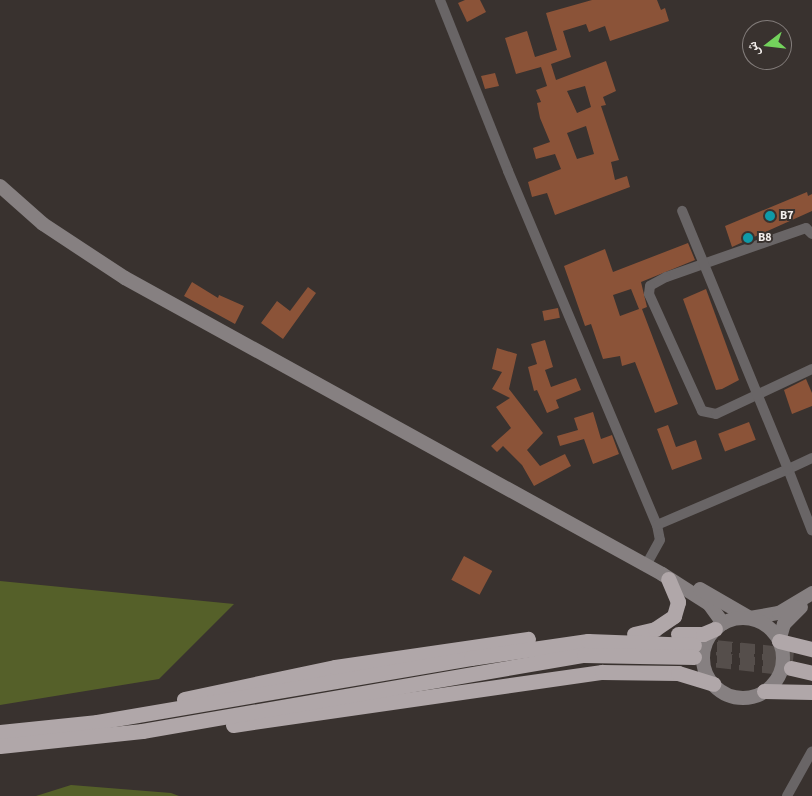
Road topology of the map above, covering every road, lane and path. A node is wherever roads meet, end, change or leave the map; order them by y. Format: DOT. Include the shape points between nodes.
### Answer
graph roads {
  1 [pos="440,0"];
  2 [pos="0,186"];
  3 [pos="682,211"];
  4 [pos="812,234"];
  5 [pos="704,263"];
  6 [pos="812,369"];
  7 [pos="758,396"];
  8 [pos="812,458"];
  9 [pos="788,469"];
  10 [pos="657,525"];
  11 [pos="812,531"];
  12 [pos="646,564"];
  13 [pos="665,576"];
  14 [pos="812,593"];
  15 [pos="812,599"];
  16 [pos="750,618"];
  17 [pos="719,626"];
  18 [pos="634,634"];
  19 [pos="779,641"];
  20 [pos="812,649"];
  21 [pos="812,658"];
  22 [pos="812,673"];
  23 [pos="713,684"];
  24 [pos="764,691"];
  25 [pos="812,692"];
  26 [pos="116,719"];
  27 [pos="142,731"];
  28 [pos="0,732"];
  29 [pos="0,746"];
  30 [pos="812,751"];
  31 [pos="787,796"];
  1 -- 10 [label="street"];
  2 -- 12 [label="main road" via="43,224 125,278"];
  3 -- 5 [label="street"];
  4 -- 5 [label="street" via="806,228"];
  5 -- 7 [label="street"];
  5 -- 7 [label="street" via="650,286 651,303 699,408 716,414"];
  6 -- 7 [label="street"];
  7 -- 9 [label="street"];
  8 -- 9 [label="street"];
  9 -- 10 [label="street"];
  9 -- 11 [label="street"];
  10 -- 12 [label="street" via="660,540"];
  12 -- 13 [label="main road"];
  13 -- 16 [label="main road" via="711,595"];
  13 -- 17 [label="main road" via="709,604"];
  13 -- 18 [label="highway" via="678,602 674,616 655,628"];
  14 -- 16 [label="main road" via="779,613"];
  15 -- 19 [label="main road" via="784,624"];
  16 -- 17 [label="main road"];
  16 -- 19 [label="main road" via="768,626"];
  17 -- 18 [label="highway" via="697,635"];
  17 -- 23 [label="main road" via="709,637 703,656"];
  18 -- 26 [label="highway" via="579,634 510,641 335,667 230,687"];
  19 -- 20 [label="highway"];
  19 -- 24 [label="main road" via="781,669"];
  21 -- 22 [label="highway" via="792,662"];
  23 -- 24 [label="main road" via="738,697 754,696"];
  23 -- 27 [label="highway" via="678,674 602,672 232,725"];
  24 -- 25 [label="highway"];
  26 -- 27 [label="highway" via="588,641 694,651 575,656"];
  26 -- 28 [label="highway"];
  27 -- 29 [label="highway"];
  30 -- 31 [label="street"];
}
